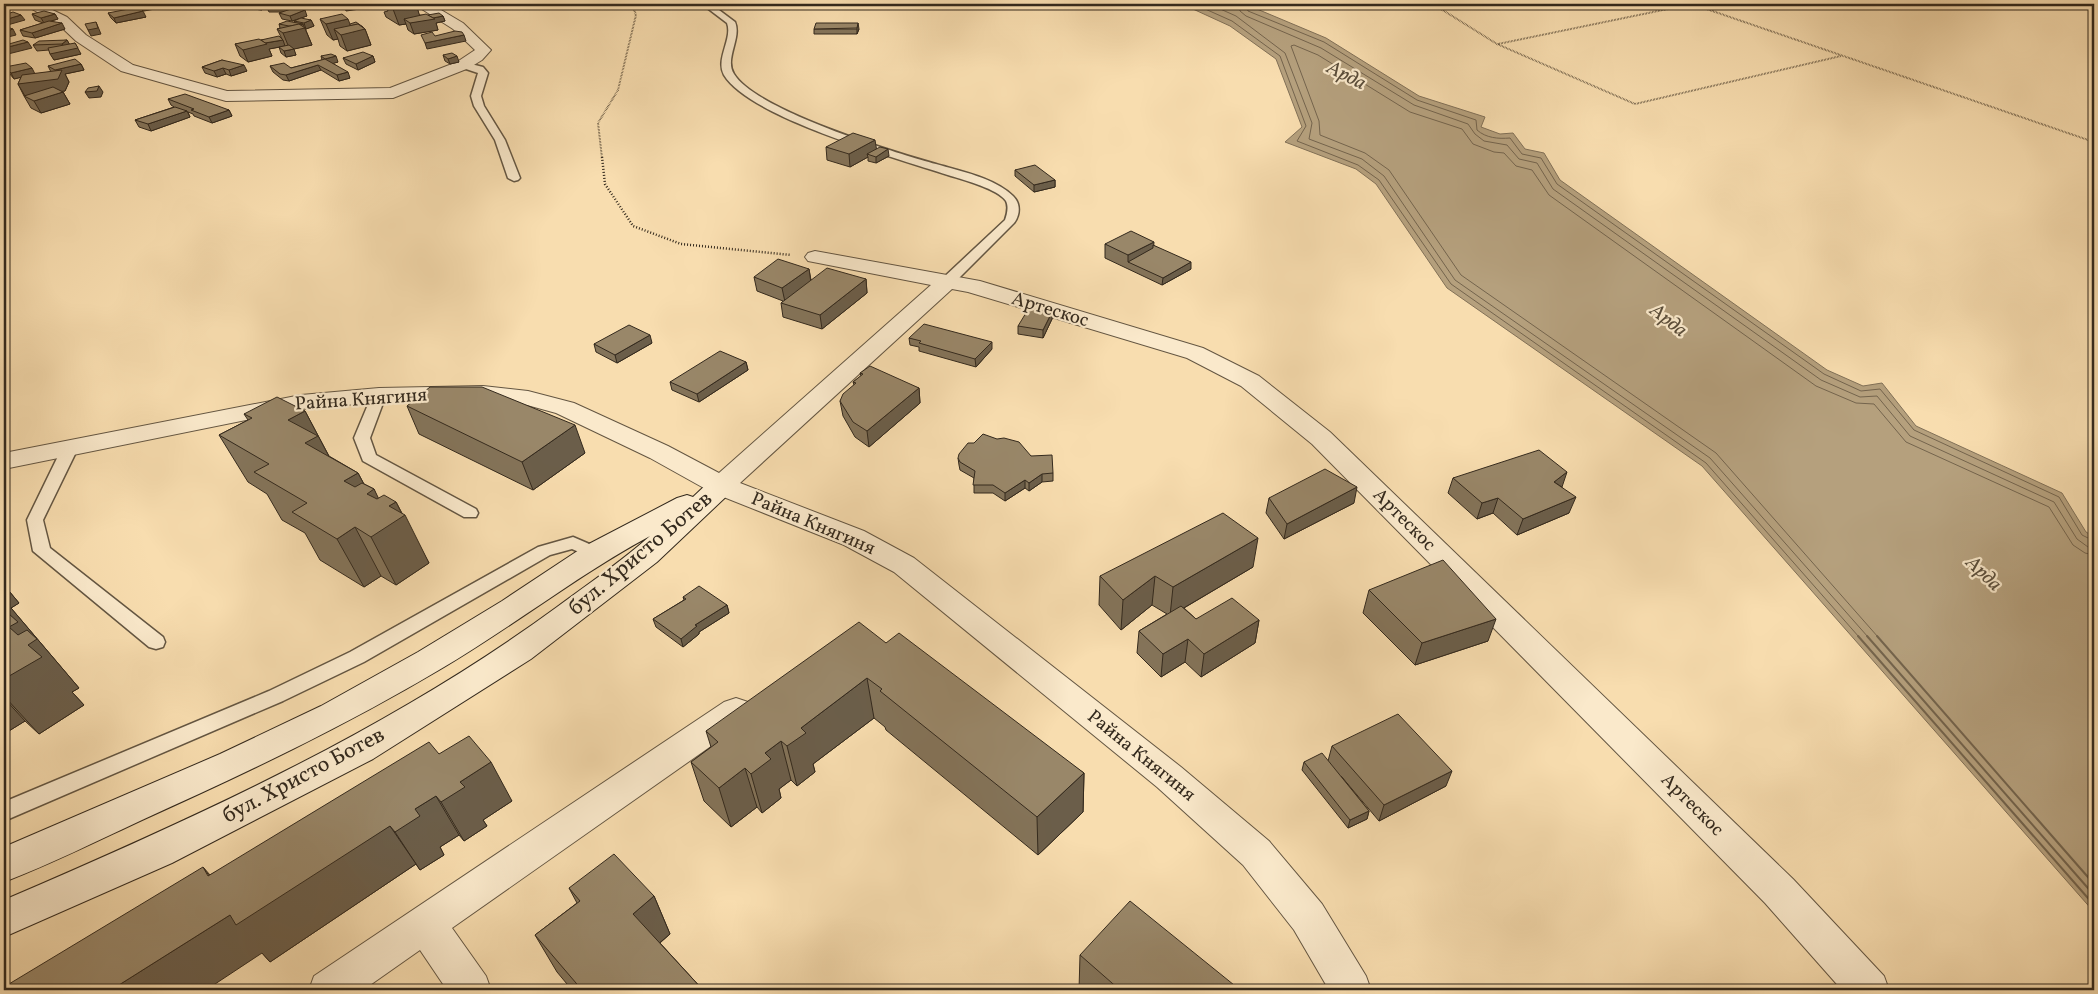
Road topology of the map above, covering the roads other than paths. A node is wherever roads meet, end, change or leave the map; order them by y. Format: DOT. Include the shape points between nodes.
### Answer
graph roads {
  1 [pos="30,4"];
  2 [pos="421,4"];
  3 [pos="706,4"];
  4 [pos="463,65"];
  5 [pos="514,178"];
  6 [pos="815,257"];
  7 [pos="948,281"];
  8 [pos="378,396"];
  9 [pos="70,448"];
  10 [pos="4,461"];
  11 [pos="721,486"];
  12 [pos="470,514"];
  13 [pos="595,553"];
  14 [pos="156,642"];
  15 [pos="766,690"];
  16 [pos="4,812"];
  17 [pos="4,865"];
  18 [pos="4,919"];
  19 [pos="426,925"];
  20 [pos="329,990"];
  21 [pos="471,990"];
  22 [pos="1351,990"];
  23 [pos="1869,990"];
  1 -- 4 [label="street" via="62,20 82,38 127,68 226,96 386,93"];
  2 -- 4 [label="street" via="458,26 483,50"];
  3 -- 7 [label="lane" via="731,21 733,26 727,54 730,77 760,99 816,128 972,180 1008,197 1014,213 1010,221"];
  4 -- 5 [label="lane" via="480,69 483,73 476,96 500,140"];
  6 -- 7 [label="street, Артескос"];
  7 -- 11 [label="street"];
  7 -- 23 [label="street, Артескос" via="1194,354 1250,381 1328,445 1778,891"];
  8 -- 9 [label="street, Райна Княгиня" via="301,402"];
  8 -- 11 [label="street, Райна Княгиня" via="483,393 528,398 565,408 659,452"];
  8 -- 12 [label="lane" via="362,438 369,458"];
  9 -- 10 [label="street, Райна Княгиня"];
  9 -- 14 [label="lane" via="36,520 42,551"];
  11 -- 13 [label="street, бул. Христо Ботев"];
  11 -- 18 [label="street, бул. Христо Ботев" via="647,555 520,651 362,749 185,838"];
  11 -- 22 [label="street, Райна Княгиня" via="854,538 904,565 968,616 1169,777 1256,853 1308,917"];
  13 -- 16 [label="lane" via="573,543 544,551 349,661 276,696"];
  13 -- 17 [label="street, бул. Христо Ботев" via="504,615 333,715 232,764"];
  15 -- 19 [label="street"];
  19 -- 20 [label="street"];
  19 -- 21 [label="street"];
}
